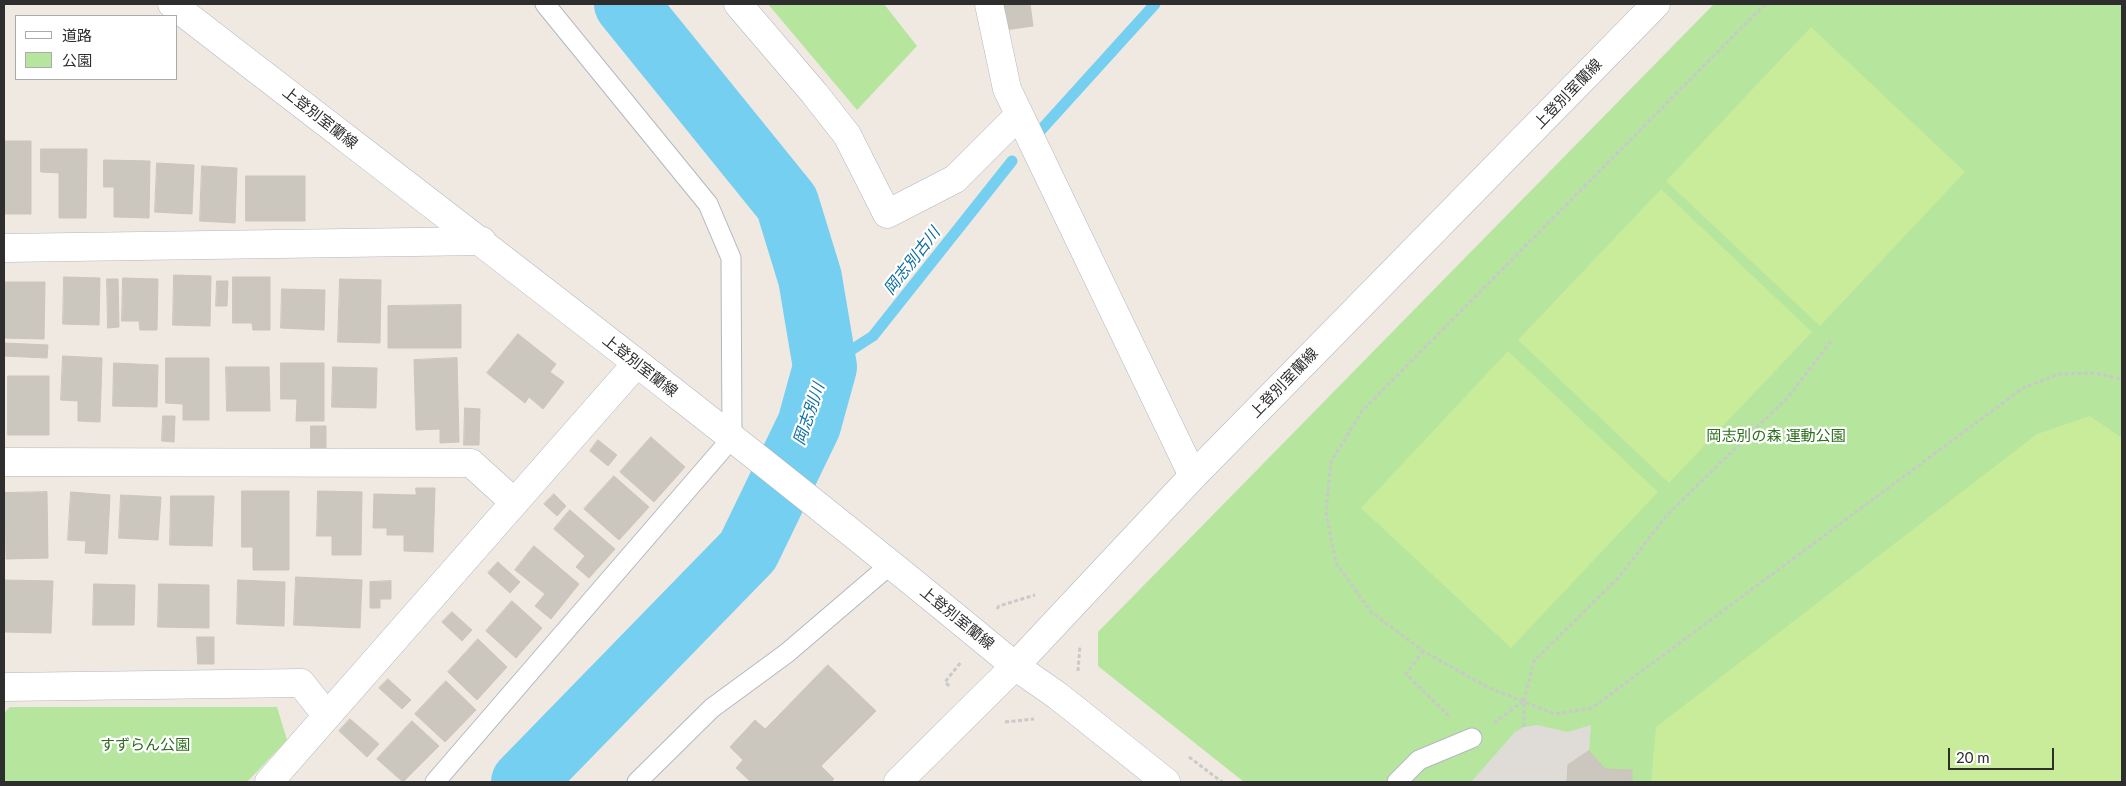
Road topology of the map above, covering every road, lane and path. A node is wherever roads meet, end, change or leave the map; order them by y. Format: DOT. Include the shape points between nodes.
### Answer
graph roads {
  1 [pos="172,4"];
  2 [pos="545,4"];
  3 [pos="738,4"];
  4 [pos="989,4"];
  5 [pos="1656,4"];
  6 [pos="1765,4"];
  7 [pos="1019,115"];
  8 [pos="482,241"];
  9 [pos="4,248"];
  10 [pos="1831,341"];
  11 [pos="637,362"];
  12 [pos="2122,379"];
  13 [pos="740,444"];
  14 [pos="4,462"];
  15 [pos="1193,476"];
  16 [pos="514,502"];
  17 [pos="891,564"];
  18 [pos="1423,651"];
  19 [pos="1015,666"];
  20 [pos="4,687"];
  21 [pos="1524,701"];
  22 [pos="327,716"];
  23 [pos="1524,727"];
  24 [pos="1472,738"];
  25 [pos="269,782"];
  26 [pos="435,782"];
  27 [pos="637,782"];
  28 [pos="898,782"];
  29 [pos="1166,782"];
  30 [pos="1398,782"];
  1 -- 8 [label="street, 上登別室蘭線"];
  2 -- 13 [label="lane" via="708,204 731,258"];
  3 -- 7 [label="street" via="847,135 887,214 955,179"];
  4 -- 7 [label="street" via="1006,89"];
  5 -- 15 [label="street, 上登別室蘭線"];
  6 -- 18 [label="path" via="1362,411 1331,462 1326,513 1336,563 1371,612"];
  7 -- 15 [label="street"];
  8 -- 9 [label="street"];
  8 -- 11 [label="street, 上登別室蘭線"];
  10 -- 21 [label="path" via="1789,396 1667,516 1620,577 1534,661"];
  11 -- 13 [label="street, 上登別室蘭線"];
  11 -- 16 [label="street"];
  12 -- 21 [label="path" via="2095,373 2058,374 2023,388 1592,708 1556,714"];
  13 -- 17 [label="street, 上登別室蘭線"];
  13 -- 26 [label="lane"];
  14 -- 16 [label="street" via="471,463"];
  15 -- 19 [label="street, 上登別室蘭線"];
  16 -- 22 [label="street"];
  17 -- 19 [label="street, 上登別室蘭線"];
  17 -- 27 [label="lane" via="787,653 712,708"];
  18 -- 21 [label="path" via="1487,688"];
  18 -- 24 [label="path" via="1406,674"];
  19 -- 28 [label="street"];
  19 -- 29 [label="street"];
  20 -- 22 [label="street" via="301,684"];
  21 -- 23 [label="path"];
  21 -- 24 [label="path"];
  22 -- 25 [label="street"];
  24 -- 30 [label="lane" via="1419,760"];
}
